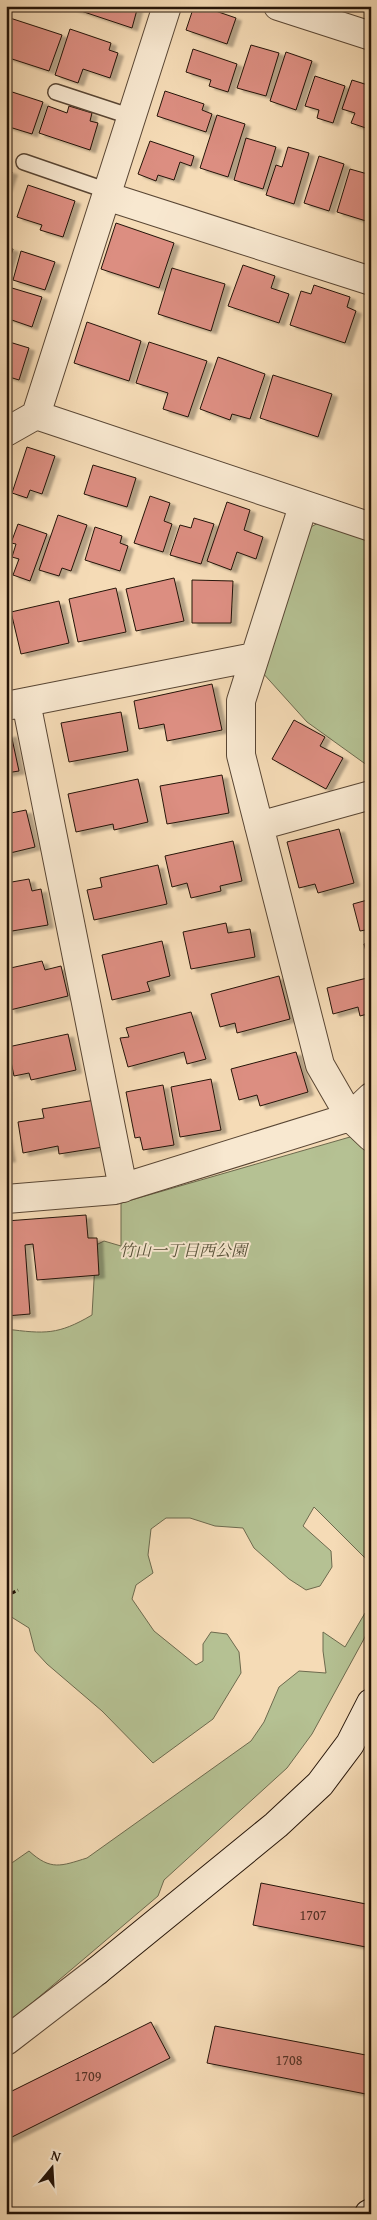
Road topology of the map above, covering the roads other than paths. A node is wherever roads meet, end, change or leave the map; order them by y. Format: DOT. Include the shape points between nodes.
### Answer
graph roads {
  1 [pos="167,6"];
  2 [pos="278,6"];
  3 [pos="371,36"];
  4 [pos="56,92"];
  5 [pos="132,117"];
  6 [pos="24,162"];
  7 [pos="107,194"];
  8 [pos="371,281"];
  9 [pos="36,415"];
  10 [pos="6,432"];
  11 [pos="303,506"];
  12 [pos="371,527"];
  13 [pos="254,658"];
  14 [pos="16,704"];
  15 [pos="371,795"];
  16 [pos="259,826"];
  17 [pos="371,1097"];
  18 [pos="350,1117"];
  19 [pos="371,1137"];
  20 [pos="123,1188"];
  21 [pos="6,1200"];
  22 [pos="371,1703"];
  23 [pos="6,2041"];
  1 -- 5 [label="street"];
  2 -- 3 [label="street"];
  4 -- 5 [label="lane"];
  5 -- 7 [label="street"];
  6 -- 7 [label="lane"];
  7 -- 8 [label="street"];
  7 -- 9 [label="street"];
  9 -- 10 [label="street"];
  9 -- 11 [label="street"];
  11 -- 12 [label="street"];
  11 -- 13 [label="street"];
  13 -- 14 [label="street"];
  13 -- 16 [label="street" via="241,701 241,755"];
  14 -- 20 [label="street"];
  15 -- 16 [label="street"];
  16 -- 18 [label="street" via="320,1065"];
  17 -- 18 [label="street"];
  18 -- 19 [label="street"];
  18 -- 20 [label="street"];
  20 -- 21 [label="street"];
  22 -- 23 [label="street" via="350,1744 320,1784 276,1825"];
}
